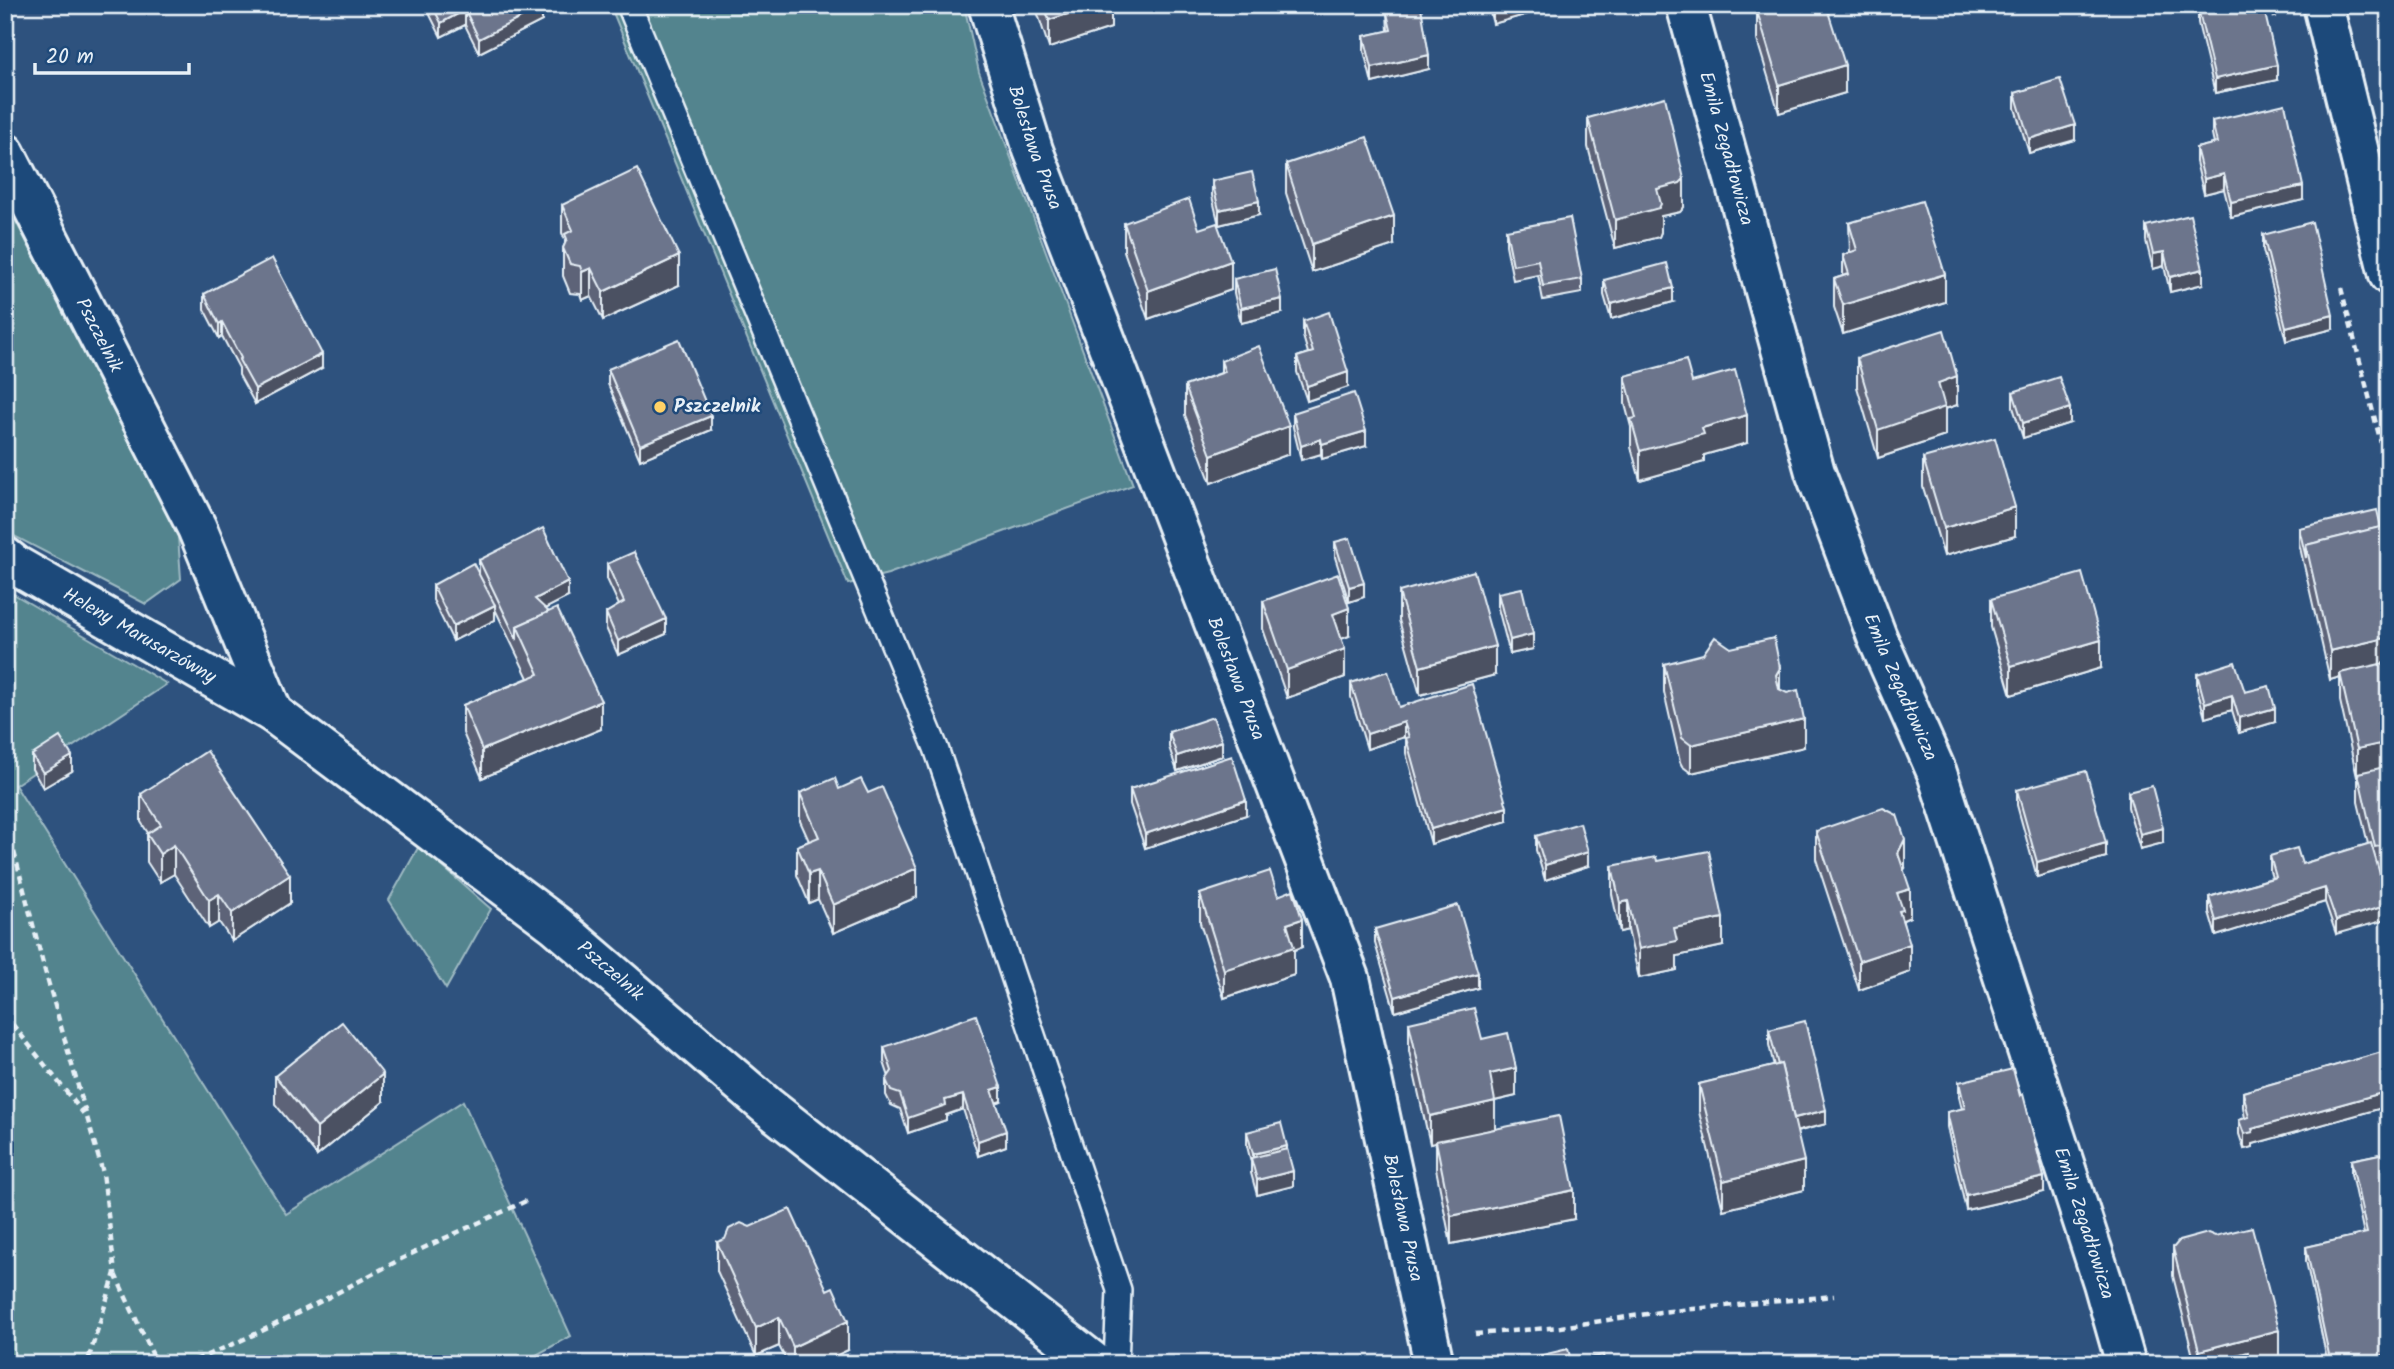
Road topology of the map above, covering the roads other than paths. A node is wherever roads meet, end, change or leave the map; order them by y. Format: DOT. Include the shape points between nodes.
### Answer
graph roads {
  1 [pos="629,5"];
  2 [pos="988,5"];
  3 [pos="1686,5"];
  4 [pos="2323,5"];
  5 [pos="5,153"];
  6 [pos="2389,275"];
  7 [pos="5,557"];
  8 [pos="273,713"];
  9 [pos="1432,1351"];
  10 [pos="1096,1364"];
  11 [pos="1116,1364"];
  12 [pos="2126,1364"];
  1 -- 11 [label="lane" via="936,748 1119,1290"];
  2 -- 9 [label="street, Bolesława Prusa" via="1033,149 1350,978"];
  3 -- 12 [label="street, Emila Zegadłowicza" via="1815,472 1877,636 1937,773"];
  4 -- 6 [label="street"];
  5 -- 8 [label="street, Pszczelnik" via="197,528"];
  7 -- 8 [label="street, Heleny Marusarzówny"];
  8 -- 10 [label="street, Pszczelnik" via="556,925 767,1106"];
}
